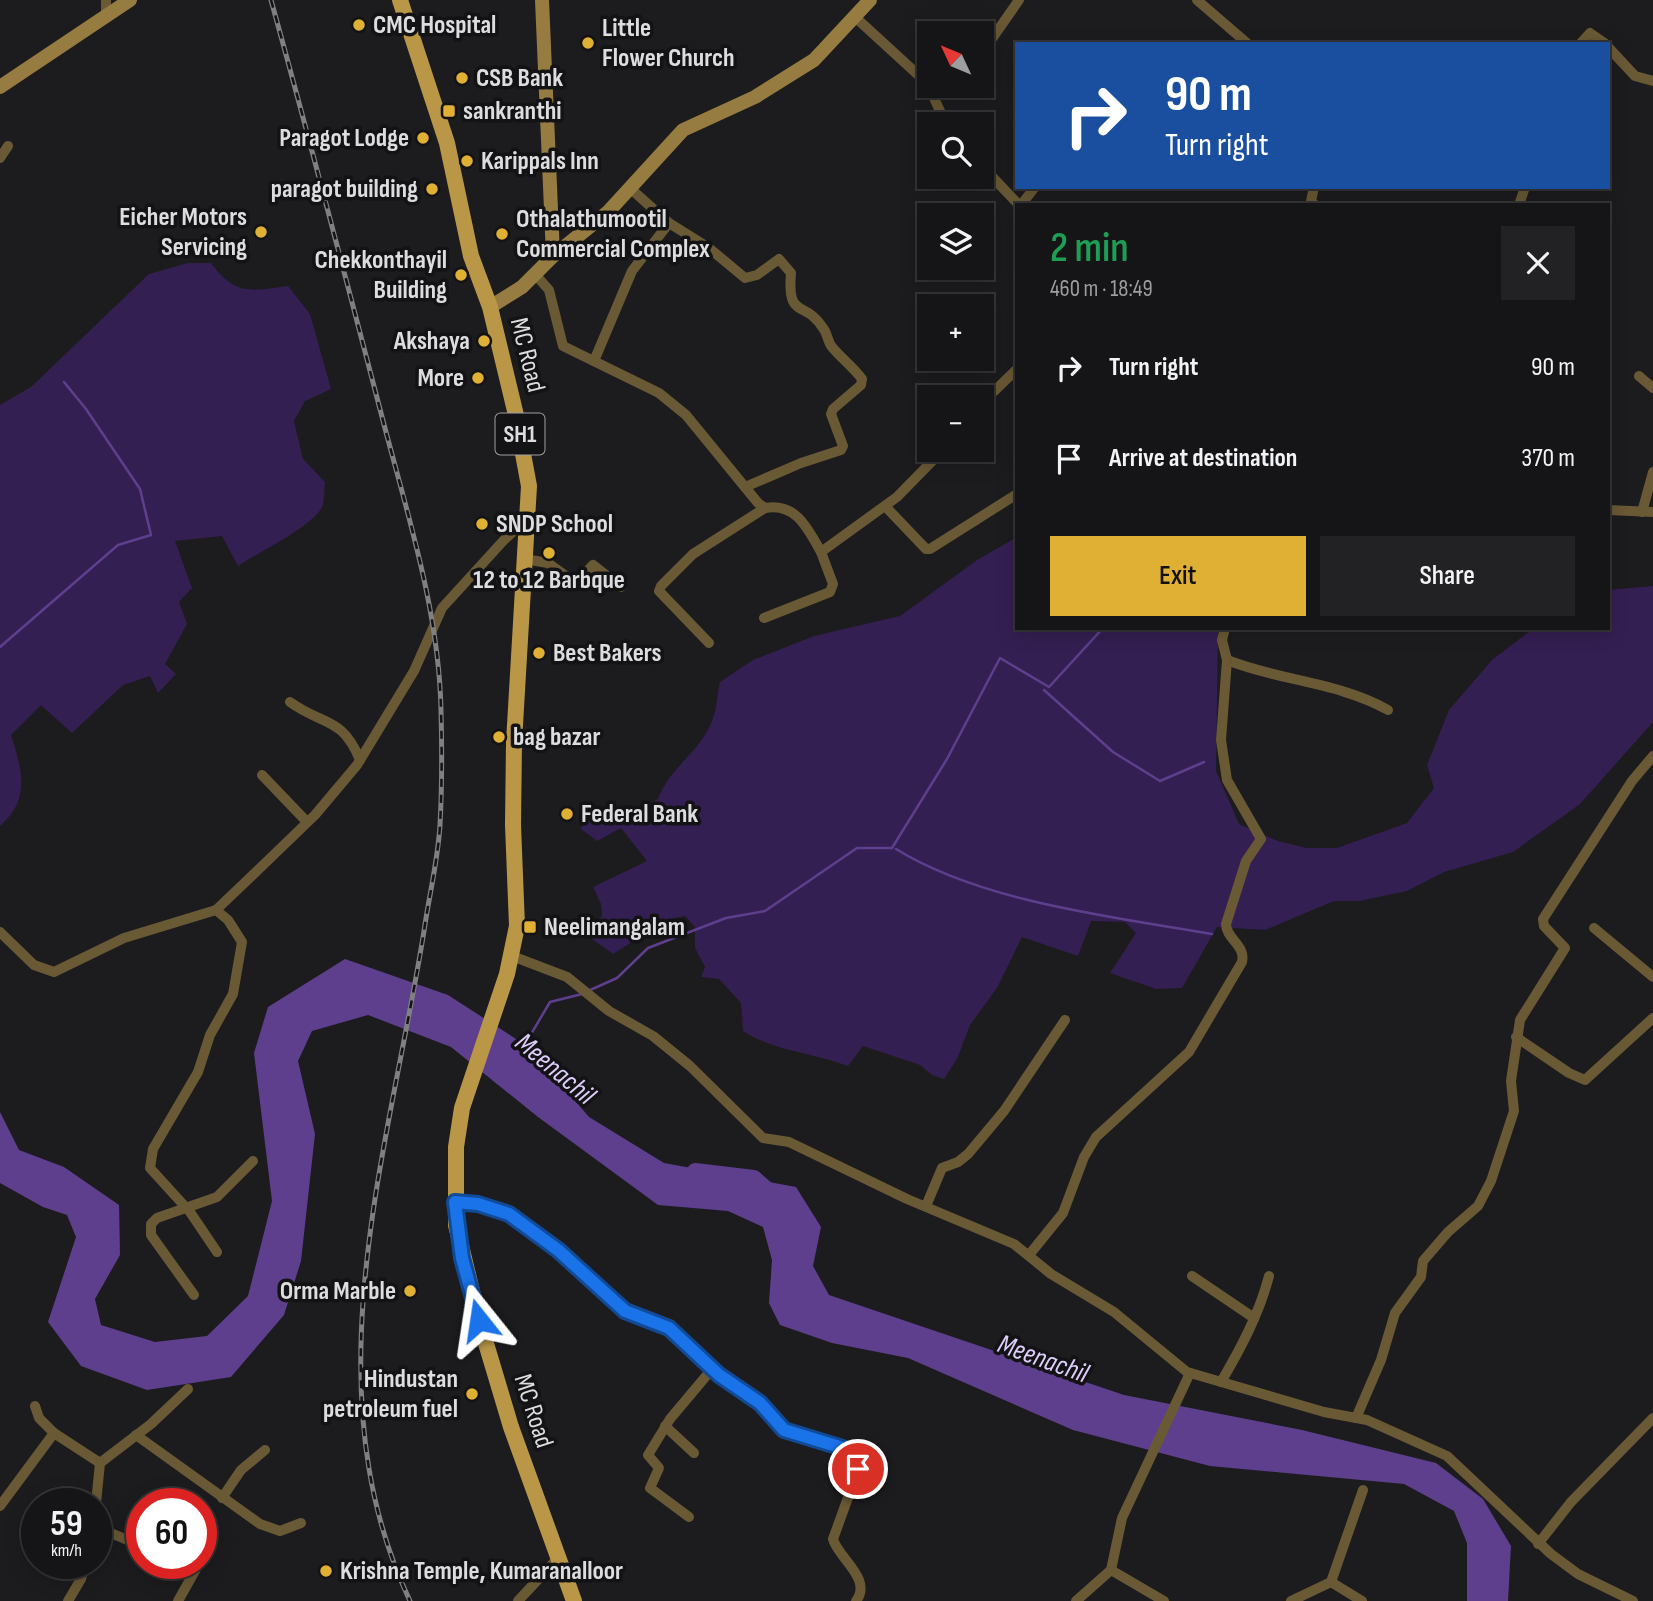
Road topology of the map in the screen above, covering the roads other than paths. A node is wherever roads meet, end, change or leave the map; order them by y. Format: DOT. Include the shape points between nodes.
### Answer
graph roads {
  1 [pos="106,0"];
  2 [pos="130,0"];
  3 [pos="400,0"];
  4 [pos="542,0"];
  5 [pos="870,0"];
  6 [pos="1019,0"];
  7 [pos="1197,0"];
  8 [pos="106,16"];
  9 [pos="855,17"];
  10 [pos="994,35"];
  11 [pos="1246,42"];
  12 [pos="1582,42"];
  13 [pos="1603,42"];
  14 [pos="1610,48"];
  15 [pos="917,74"];
  16 [pos="1653,81"];
  17 [pos="0,87"];
  18 [pos="8,146"];
  19 [pos="0,158"];
  20 [pos="994,178"];
  21 [pos="631,189"];
  22 [pos="1033,189"];
  23 [pos="1018,203"];
  24 [pos="1022,203"];
  25 [pos="669,223"];
  26 [pos="553,256"];
  27 [pos="534,273"];
  28 [pos="490,307"];
  29 [pos="594,360"];
  30 [pos="1015,371"];
  31 [pos="1639,376"];
  32 [pos="1653,388"];
  33 [pos="994,391"];
  34 [pos="932,462"];
  35 [pos="1653,472"];
  36 [pos="745,487"];
  37 [pos="1015,495"];
  38 [pos="885,506"];
  39 [pos="765,508"];
  40 [pos="1610,510"];
  41 [pos="1648,512"];
  42 [pos="528,518"];
  43 [pos="821,552"];
  44 [pos="525,559"];
  45 [pos="621,587"];
  46 [pos="764,618"];
  47 [pos="1225,630"];
  48 [pos="709,643"];
  49 [pos="1227,660"];
  50 [pos="290,702"];
  51 [pos="1388,710"];
  52 [pos="1653,756"];
  53 [pos="360,760"];
  54 [pos="262,775"];
  55 [pos="307,822"];
  56 [pos="216,910"];
  57 [pos="1594,928"];
  58 [pos="0,932"];
  59 [pos="512,956"];
  60 [pos="1653,977"];
  61 [pos="1065,1020"];
  62 [pos="1652,1022"];
  63 [pos="1516,1037"];
  64 [pos="254,1161"];
  65 [pos="455,1202"];
  66 [pos="926,1206"];
  67 [pos="185,1208"];
  68 [pos="217,1252"];
  69 [pos="1029,1255"];
  70 [pos="1192,1276"];
  71 [pos="1269,1276"];
  72 [pos="194,1295"];
  73 [pos="1254,1318"];
  74 [pos="712,1368"];
  75 [pos="1190,1373"];
  76 [pos="1221,1382"];
  77 [pos="188,1388"];
  78 [pos="35,1406"];
  79 [pos="1356,1418"];
  80 [pos="1653,1418"];
  81 [pos="665,1426"];
  82 [pos="54,1433"];
  83 [pos="136,1435"];
  84 [pos="265,1450"];
  85 [pos="694,1453"];
  86 [pos="100,1464"];
  87 [pos="98,1488"];
  88 [pos="1363,1490"];
  89 [pos="222,1498"];
  90 [pos="0,1506"];
  91 [pos="689,1517"];
  92 [pos="301,1523"];
  93 [pos="1538,1544"];
  94 [pos="558,1558"];
  95 [pos="1111,1570"];
  96 [pos="81,1579"];
  97 [pos="190,1579"];
  98 [pos="1331,1582"];
  99 [pos="1614,1598"];
  100 [pos="68,1601"];
  101 [pos="178,1601"];
  102 [pos="518,1601"];
  103 [pos="574,1601"];
  104 [pos="856,1601"];
  105 [pos="1076,1601"];
  106 [pos="1164,1601"];
  107 [pos="1291,1601"];
  108 [pos="1362,1601"];
  109 [pos="1633,1601"];
  1 -- 8 [label="street"];
  2 -- 8 [label="main road"];
  3 -- 28 [label="main road, MC Road / SH1" via="440,115 471,256"];
  4 -- 26 [label="main road"];
  5 -- 9 [label="main road"];
  6 -- 10 [label="street"];
  7 -- 11 [label="street"];
  8 -- 17 [label="main road"];
  9 -- 15 [label="street"];
  9 -- 21 [label="main road" via="814,60 755,97 684,130"];
  12 -- 13 [label="street" via="1590,33"];
  14 -- 16 [label="street" via="1635,76"];
  18 -- 19 [label="street"];
  20 -- 23 [label="street"];
  21 -- 25 [label="street"];
  21 -- 26 [label="main road"];
  22 -- 24 [label="street"];
  25 -- 29 [label="street" via="632,271"];
  25 -- 36 [label="street" via="745,278 779,259 791,273 788,285 793,302 824,328 833,348 862,379 831,414 841,450"];
  26 -- 27 [label="main road"];
  27 -- 28 [label="main road" via="510,296"];
  27 -- 29 [label="street" via="549,290 563,345"];
  28 -- 42 [label="main road, MC Road / SH1" via="521,439"];
  29 -- 36 [label="street" via="659,393 685,415"];
  30 -- 33 [label="street"];
  31 -- 32 [label="street"];
  34 -- 38 [label="street"];
  35 -- 41 [label="street"];
  36 -- 39 [label="street"];
  37 -- 38 [label="street" via="926,550"];
  38 -- 43 [label="street"];
  39 -- 43 [label="street" via="791,510"];
  39 -- 48 [label="street" via="692,554 661,586 660,591"];
  40 -- 41 [label="street"];
  42 -- 44 [label="main road, MC Road / SH1"];
  42 -- 53 [label="street" via="442,608 414,671"];
  43 -- 46 [label="street" via="833,584 830,592"];
  44 -- 45 [label="street" via="548,563 573,581 593,565"];
  44 -- 59 [label="main road, MC Road / SH1" via="514,742 517,926"];
  47 -- 49 [label="street"];
  49 -- 51 [label="street" via="1251,670 1361,695"];
  49 -- 69 [label="street" via="1221,740 1227,780 1261,839 1247,862 1226,923 1227,933 1242,951 1242,962 1189,1052 1096,1136 1063,1213"];
  50 -- 53 [label="street" via="308,715 329,720 351,737"];
  52 -- 63 [label="street" via="1548,907 1544,926 1565,948 1534,993"];
  53 -- 55 [label="street"];
  54 -- 55 [label="street"];
  55 -- 56 [label="street"];
  56 -- 58 [label="street" via="124,938 54,972 34,965"];
  56 -- 67 [label="street" via="242,942 233,994 210,1035 198,1072 151,1156 150,1168"];
  57 -- 60 [label="street"];
  59 -- 65 [label="main road, MC Road / SH1" via="462,1108"];
  59 -- 66 [label="street" via="556,971 667,1047 763,1138 789,1142"];
  61 -- 66 [label="street" via="1004,1111 968,1154 942,1168"];
  62 -- 63 [label="street" via="1642,1026 1585,1080"];
  63 -- 79 [label="street" via="1511,1081 1514,1111 1491,1181 1478,1206 1423,1261 1421,1277 1395,1313"];
  64 -- 67 [label="street" via="217,1197"];
  65 -- 74 [label="street" via="509,1214 558,1250 625,1311 669,1328"];
  65 -- 94 [label="main road, MC Road / SH1" via="462,1258 479,1320"];
  66 -- 69 [label="street" via="1000,1237"];
  67 -- 68 [label="street"];
  67 -- 72 [label="street" via="157,1218 151,1224 151,1235"];
  69 -- 75 [label="street" via="1051,1274 1114,1312"];
  70 -- 73 [label="street"];
  71 -- 73 [label="street"];
  73 -- 76 [label="street"];
  74 -- 81 [label="street"];
  74 -- 104 [label="street" via="760,1403 784,1430 843,1448 858,1459 833,1539 860,1581"];
  75 -- 76 [label="street"];
  75 -- 95 [label="street" via="1122,1518"];
  76 -- 79 [label="street"];
  77 -- 83 [label="street"];
  78 -- 82 [label="street"];
  79 -- 93 [label="street" via="1447,1456"];
  80 -- 93 [label="street" via="1571,1502"];
  81 -- 85 [label="street"];
  81 -- 91 [label="street" via="648,1455 659,1468 650,1488"];
  82 -- 86 [label="street"];
  82 -- 90 [label="street"];
  83 -- 86 [label="street"];
  83 -- 89 [label="street"];
  84 -- 89 [label="street" via="241,1470"];
  86 -- 87 [label="street"];
  88 -- 98 [label="street"];
  89 -- 92 [label="street" via="260,1524 280,1531"];
  93 -- 99 [label="street"];
  94 -- 102 [label="street"];
  94 -- 103 [label="main road, MC Road / SH1"];
  95 -- 105 [label="street"];
  95 -- 106 [label="street"];
  96 -- 100 [label="street"];
  97 -- 101 [label="street"];
  98 -- 107 [label="street"];
  98 -- 108 [label="street"];
  99 -- 109 [label="street"];
}
